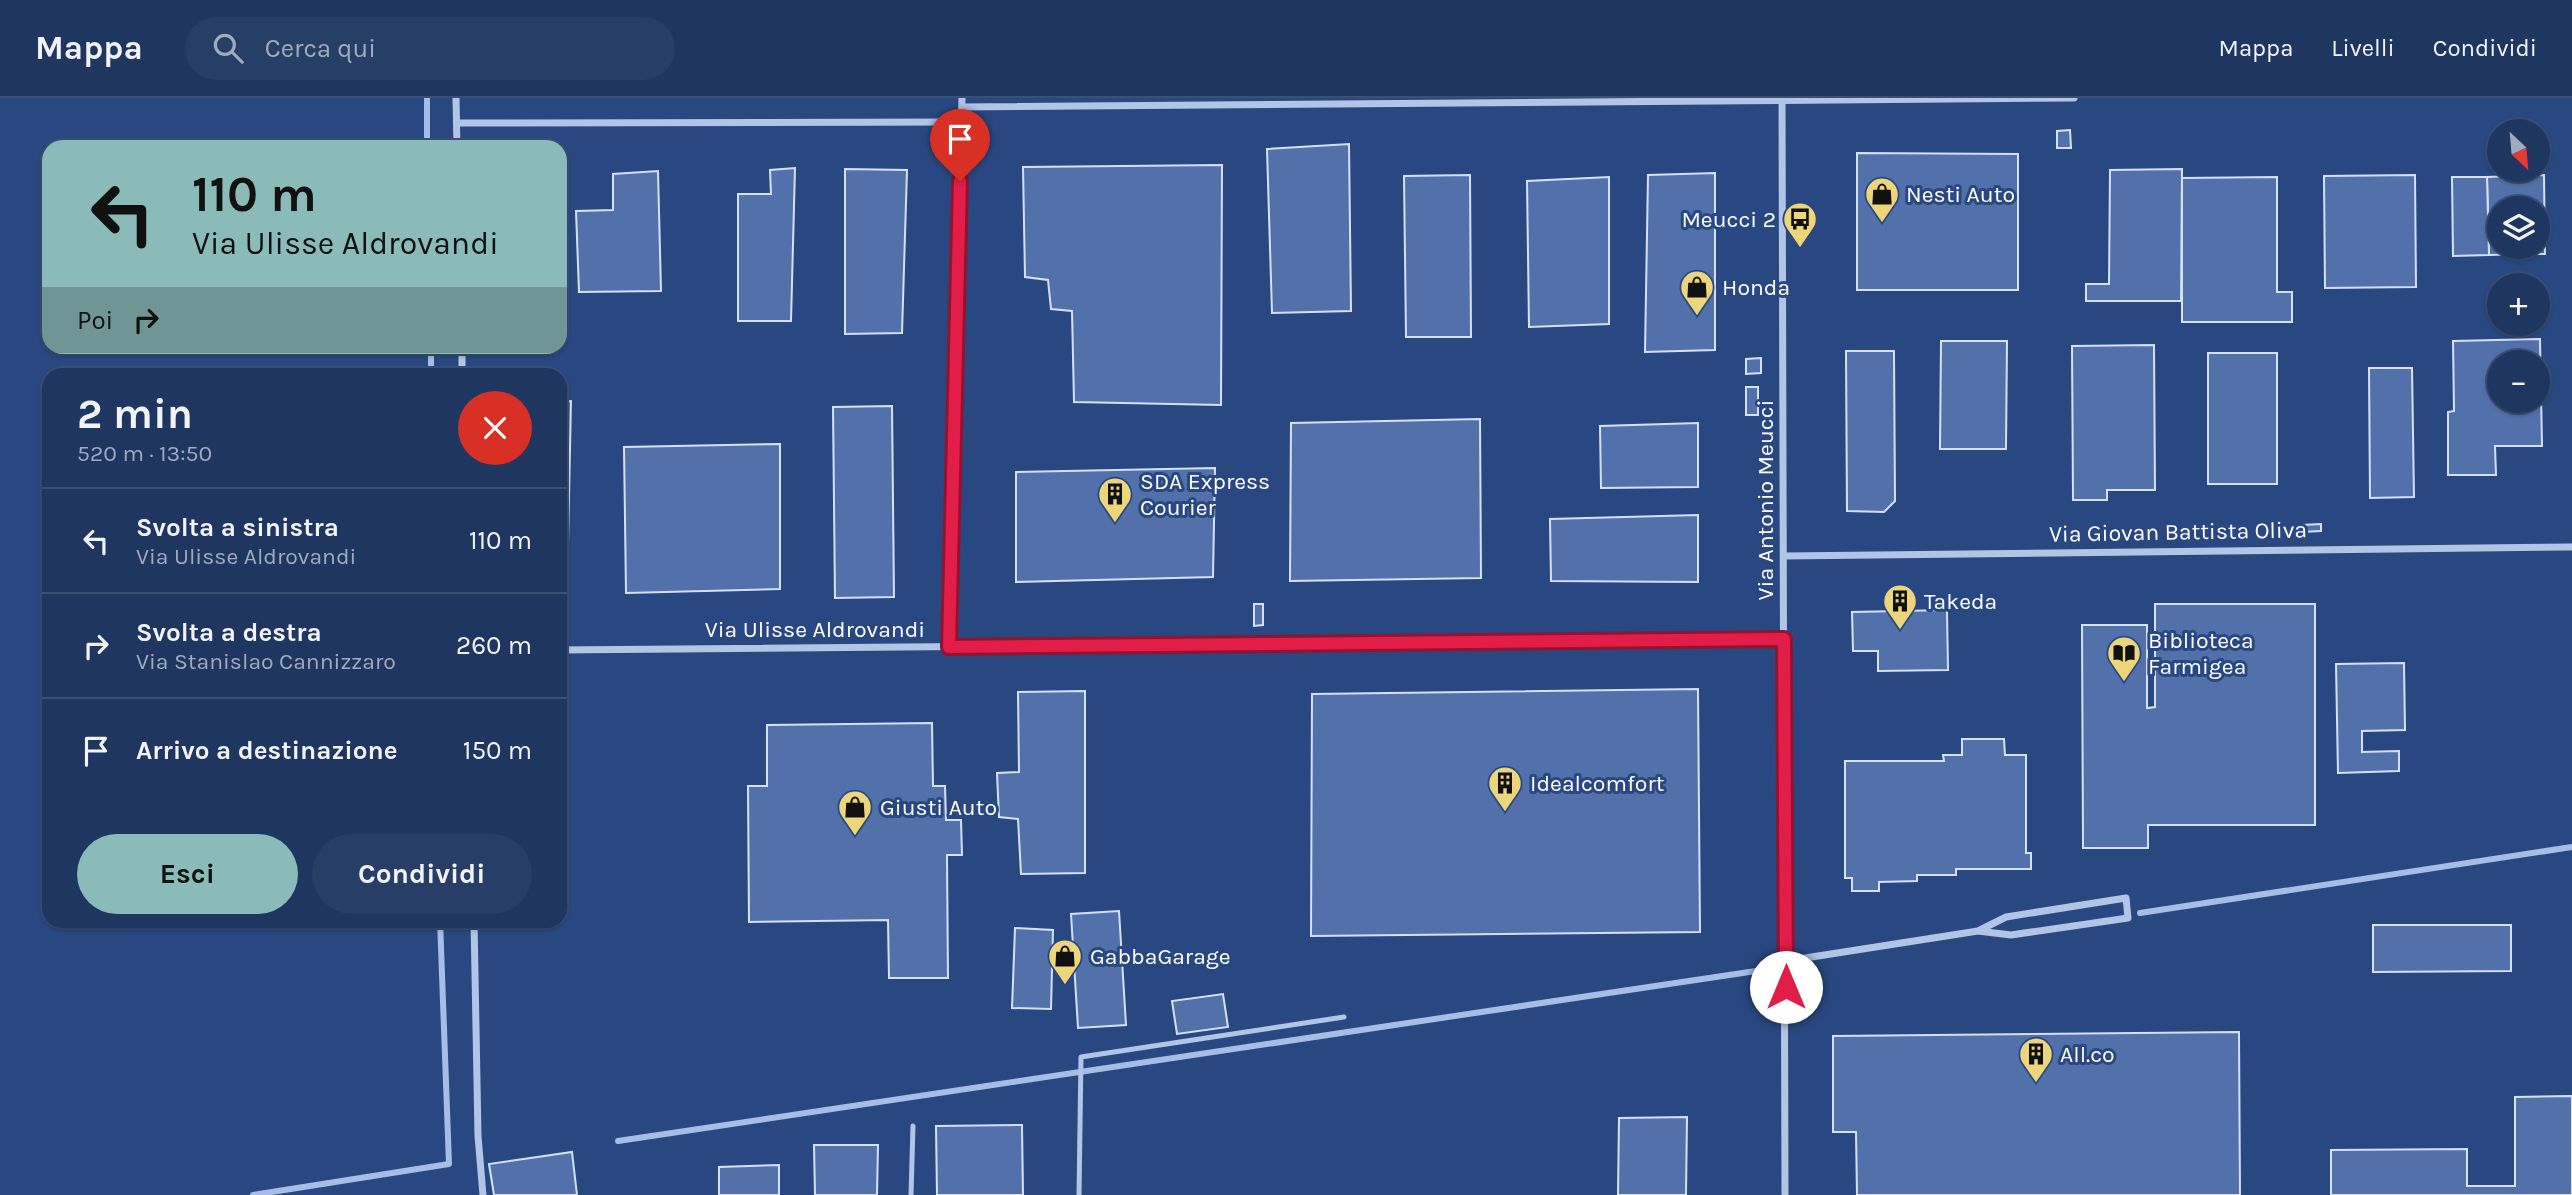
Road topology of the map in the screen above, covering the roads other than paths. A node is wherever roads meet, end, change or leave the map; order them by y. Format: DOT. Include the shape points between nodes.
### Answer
graph roads {
  1 [pos="457,98"];
  2 [pos="2074,98"];
  3 [pos="1782,99"];
  4 [pos="962,102"];
  5 [pos="962,122"];
  6 [pos="457,123"];
  7 [pos="457,140"];
  8 [pos="2572,547"];
  9 [pos="1784,556"];
  10 [pos="1784,639"];
  11 [pos="949,647"];
  12 [pos="567,650"];
  13 [pos="474,928"];
  14 [pos="1978,931"];
  15 [pos="1786,961"];
  16 [pos="1344,1017"];
  17 [pos="913,1126"];
  18 [pos="483,1195"];
  19 [pos="911,1195"];
  20 [pos="1079,1195"];
  21 [pos="1785,1195"];
  1 -- 6 [label="street"];
  2 -- 3 [label="street"];
  3 -- 4 [label="street"];
  3 -- 9 [label="street, Via Antonio Meucci"];
  4 -- 5 [label="street"];
  5 -- 6 [label="street"];
  5 -- 11 [label="street"];
  6 -- 7 [label="street"];
  8 -- 9 [label="street, Via Giovan Battista Oliva"];
  9 -- 10 [label="street, Via Antonio Meucci"];
  10 -- 11 [label="street, Via Ulisse Aldrovandi"];
  10 -- 15 [label="street, Via Antonio Meucci"];
  11 -- 12 [label="street, Via Ulisse Aldrovandi"];
  13 -- 18 [label="street"];
  14 -- 14 [label="street" via="2006,917 2126,898 2128,918 2011,935"];
  14 -- 15 [label="street"];
  15 -- 21 [label="street, Via Antonio Meucci"];
  16 -- 20 [label="lane" via="1081,1057"];
  17 -- 19 [label="lane"];
}
